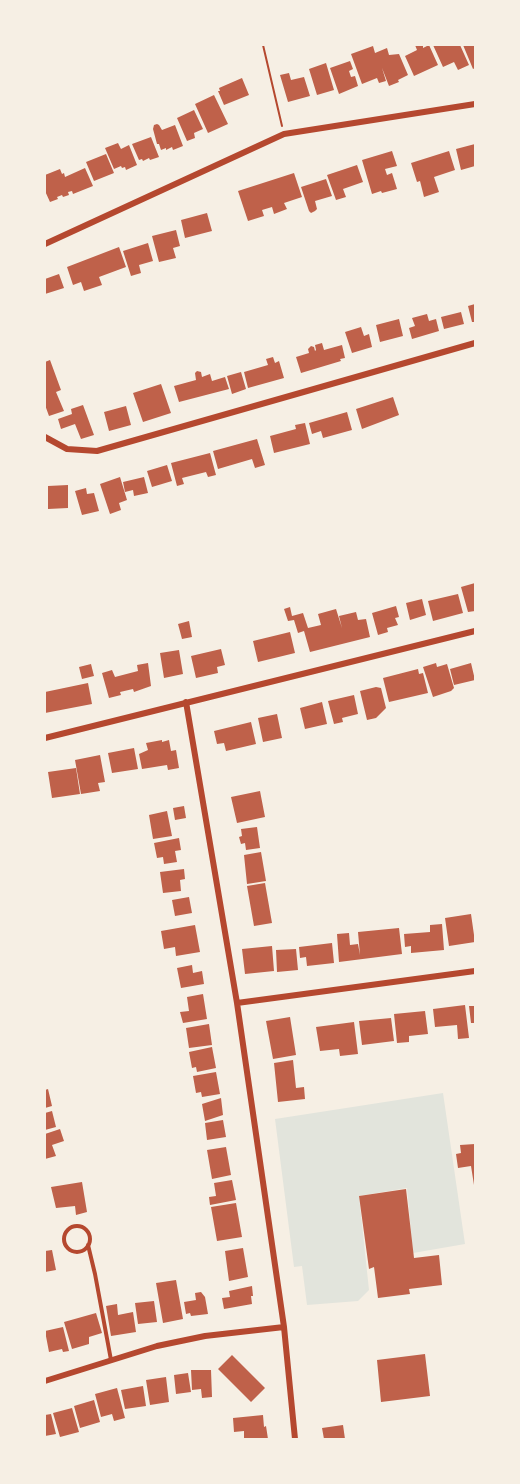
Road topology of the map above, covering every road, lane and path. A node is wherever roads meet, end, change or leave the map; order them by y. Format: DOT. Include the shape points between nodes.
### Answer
graph roads {
  1 [pos="263,45"];
  2 [pos="475,104"];
  3 [pos="284,134"];
  4 [pos="45,244"];
  5 [pos="475,343"];
  6 [pos="45,437"];
  7 [pos="475,631"];
  8 [pos="186,702"];
  9 [pos="45,738"];
  10 [pos="475,971"];
  11 [pos="237,1003"];
  12 [pos="88,1245"];
  13 [pos="284,1326"];
  14 [pos="111,1360"];
  15 [pos="45,1380"];
  16 [pos="296,1439"];
  1 -- 3 [label="path"];
  2 -- 3 [label="street"];
  3 -- 4 [label="street"];
  5 -- 6 [label="street" via="97,452 67,449"];
  7 -- 8 [label="street"];
  8 -- 9 [label="street"];
  8 -- 11 [label="street"];
  10 -- 11 [label="street"];
  11 -- 13 [label="street"];
  12 -- 12 [label="lane" via="88,1233 83,1227 71,1227 65,1232 64,1241 69,1249 81,1251"];
  12 -- 14 [label="lane"];
  13 -- 14 [label="street" via="205,1336"];
  13 -- 16 [label="street"];
  14 -- 15 [label="street"];
}
